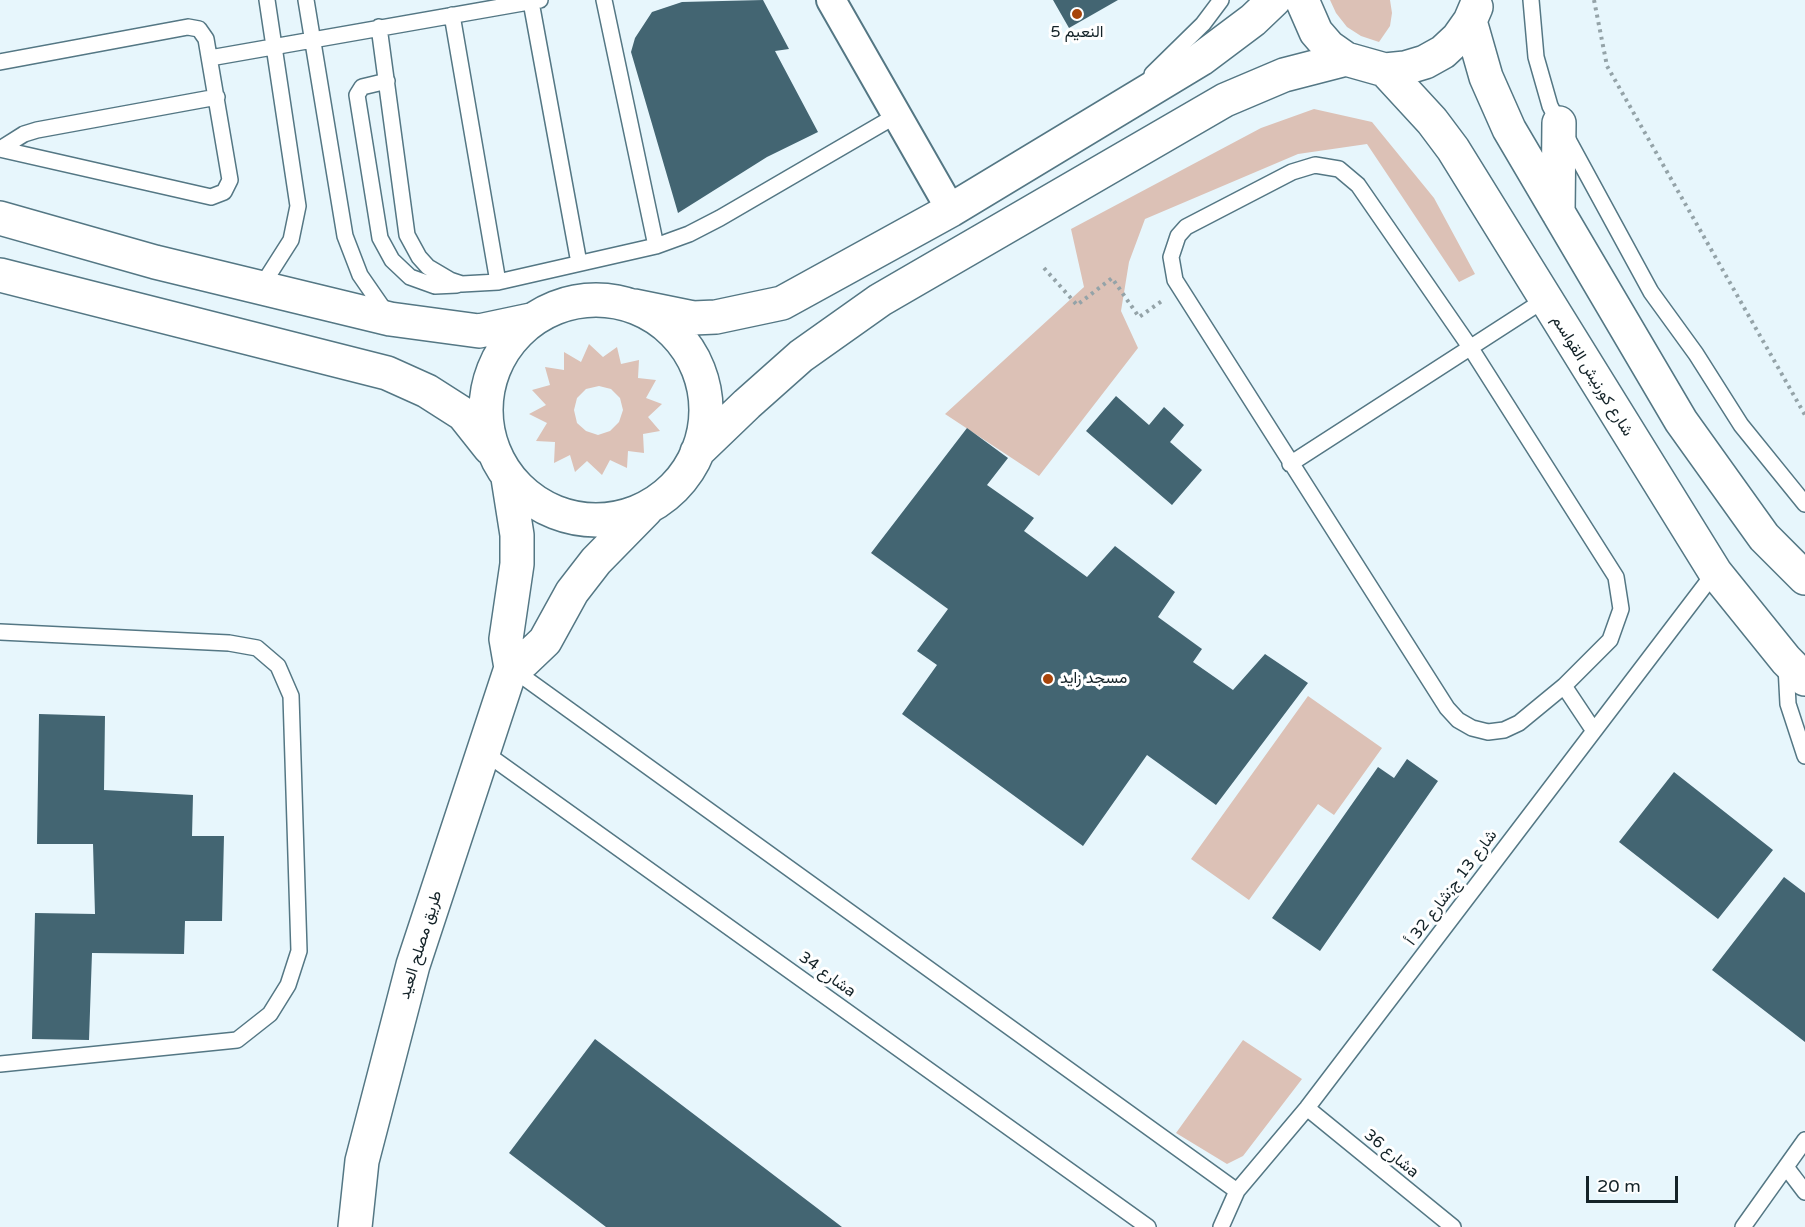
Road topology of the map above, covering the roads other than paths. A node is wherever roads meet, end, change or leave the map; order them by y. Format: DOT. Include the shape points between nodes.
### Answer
graph roads {
  1 [pos="267,0"];
  2 [pos="306,0"];
  3 [pos="604,0"];
  4 [pos="831,0"];
  5 [pos="1221,0"];
  6 [pos="1274,0"];
  7 [pos="1302,0"];
  8 [pos="1531,0"];
  9 [pos="536,1"];
  10 [pos="1474,11"];
  11 [pos="452,15"];
  12 [pos="380,27"];
  13 [pos="313,40"];
  14 [pos="275,47"];
  15 [pos="210,58"];
  16 [pos="1346,59"];
  17 [pos="0,62"];
  18 [pos="1385,70"];
  19 [pos="387,81"];
  20 [pos="217,97"];
  21 [pos="1114,112"];
  22 [pos="897,115"];
  23 [pos="1559,123"];
  24 [pos="0,149"];
  25 [pos="951,210"];
  26 [pos="1558,214"];
  27 [pos="0,218"];
  28 [pos="656,246"];
  29 [pos="579,264"];
  30 [pos="0,275"];
  31 [pos="498,282"];
  32 [pos="462,284"];
  33 [pos="261,287"];
  34 [pos="1544,300"];
  35 [pos="634,306"];
  36 [pos="390,319"];
  37 [pos="531,320"];
  38 [pos="1470,347"];
  39 [pos="697,452"];
  40 [pos="1290,464"];
  41 [pos="501,465"];
  42 [pos="1805,504"];
  43 [pos="651,506"];
  44 [pos="1715,573"];
  45 [pos="1805,578"];
  46 [pos="0,632"];
  47 [pos="511,668"];
  48 [pos="1795,669"];
  49 [pos="1564,686"];
  50 [pos="1594,731"];
  51 [pos="484,752"];
  52 [pos="1805,756"];
  53 [pos="0,1064"];
  54 [pos="1307,1107"];
  55 [pos="1805,1140"];
  56 [pos="1786,1167"];
  57 [pos="1237,1191"];
  58 [pos="1805,1192"];
  59 [pos="355,1227"];
  60 [pos="1148,1227"];
  61 [pos="1221,1227"];
  62 [pos="1453,1227"];
  63 [pos="1743,1227"];
  1 -- 14 [label="lane"];
  2 -- 13 [label="lane"];
  3 -- 28 [label="lane"];
  4 -- 22 [label="street"];
  5 -- 21 [label="lane" via="1203,24"];
  6 -- 21 [label="street" via="1228,40"];
  7 -- 16 [label="street" via="1316,32"];
  8 -- 23 [label="lane" via="1536,57"];
  9 -- 11 [label="lane"];
  9 -- 29 [label="lane"];
  10 -- 18 [label="street" via="1458,38 1434,57 1406,68"];
  10 -- 26 [label="street" via="1497,103"];
  11 -- 12 [label="lane"];
  11 -- 31 [label="lane"];
  12 -- 13 [label="lane"];
  12 -- 19 [label="lane"];
  13 -- 14 [label="lane"];
  13 -- 36 [label="lane" via="345,236 360,275"];
  14 -- 15 [label="lane"];
  14 -- 33 [label="lane" via="298,206 291,240"];
  15 -- 17 [label="lane" via="204,33 194,27"];
  15 -- 20 [label="lane"];
  16 -- 18 [label="street"];
  16 -- 39 [label="street" via="1284,75 1225,100 880,300 801,356"];
  18 -- 34 [label="street, شارع كورنيش القواسم" via="1452,149"];
  19 -- 32 [label="lane" via="407,235 428,267"];
  19 -- 32 [label="lane" via="362,87 357,95 380,238 392,260 410,277 435,286"];
  20 -- 24 [label="lane" via="37,130"];
  20 -- 24 [label="lane" via="231,180 218,196"];
  21 -- 25 [label="street"];
  22 -- 25 [label="street"];
  22 -- 28 [label="lane" via="720,219"];
  23 -- 26 [label="street"];
  23 -- 42 [label="lane" via="1651,292 1741,425"];
  25 -- 35 [label="street" via="782,303 760,310 693,318"];
  26 -- 45 [label="street" via="1682,421 1764,537"];
  27 -- 33 [label="street" via="154,262"];
  28 -- 29 [label="lane"];
  29 -- 31 [label="lane"];
  30 -- 41 [label="street" via="387,373 463,414"];
  31 -- 32 [label="lane"];
  33 -- 36 [label="street"];
  34 -- 38 [label="lane"];
  34 -- 44 [label="street, شارع كورنيش القواسم"];
  35 -- 37 [label="street" via="599,299 564,304"];
  35 -- 39 [label="street" via="666,323 689,350 703,382 706,418"];
  36 -- 37 [label="street" via="479,331"];
  37 -- 41 [label="street, طريق مصلح العيد" via="510,340 499,358 486,394 486,424"];
  38 -- 40 [label="lane"];
  38 -- 40 [label="lane" via="1358,185 1350,176 1328,166 1303,167 1186,226 1171,257 1175,280"];
  38 -- 49 [label="lane" via="1617,577 1621,609 1617,625 1599,653"];
  39 -- 43 [label="street" via="678,483"];
  40 -- 49 [label="lane" via="1458,720 1488,732 1504,730 1519,723"];
  41 -- 43 [label="street" via="531,500 559,514 590,520 621,517"];
  41 -- 47 [label="street, طريق مصلح العيد" via="517,535 506,639"];
  43 -- 47 [label="street" via="596,561 572,592 545,641"];
  44 -- 48 [label="street, شارع كورنيش القواسم"];
  44 -- 50 [label="lane, شارع 13 ج;شارع 32 أ"];
  46 -- 53 [label="lane" via="230,643 257,648 278,666 291,696 299,951 288,985 270,1014 237,1040"];
  47 -- 51 [label="street, طريق مصلح العيد"];
  47 -- 57 [label="lane"];
  48 -- 52 [label="lane" via="1788,704"];
  49 -- 50 [label="lane"];
  50 -- 54 [label="lane, شارع 13 ج;شارع 32 أ"];
  51 -- 59 [label="street, طريق مصلح العيد" via="413,965 362,1161"];
  51 -- 60 [label="lane, شارع 34a"];
  54 -- 57 [label="lane, شارع 13 ج;شارع 32 أ"];
  54 -- 62 [label="lane, شارع 36a"];
  55 -- 56 [label="lane"];
  56 -- 58 [label="lane"];
  56 -- 63 [label="lane"];
  57 -- 61 [label="lane, شارع 13 ج;شارع 32 أ"];
}
